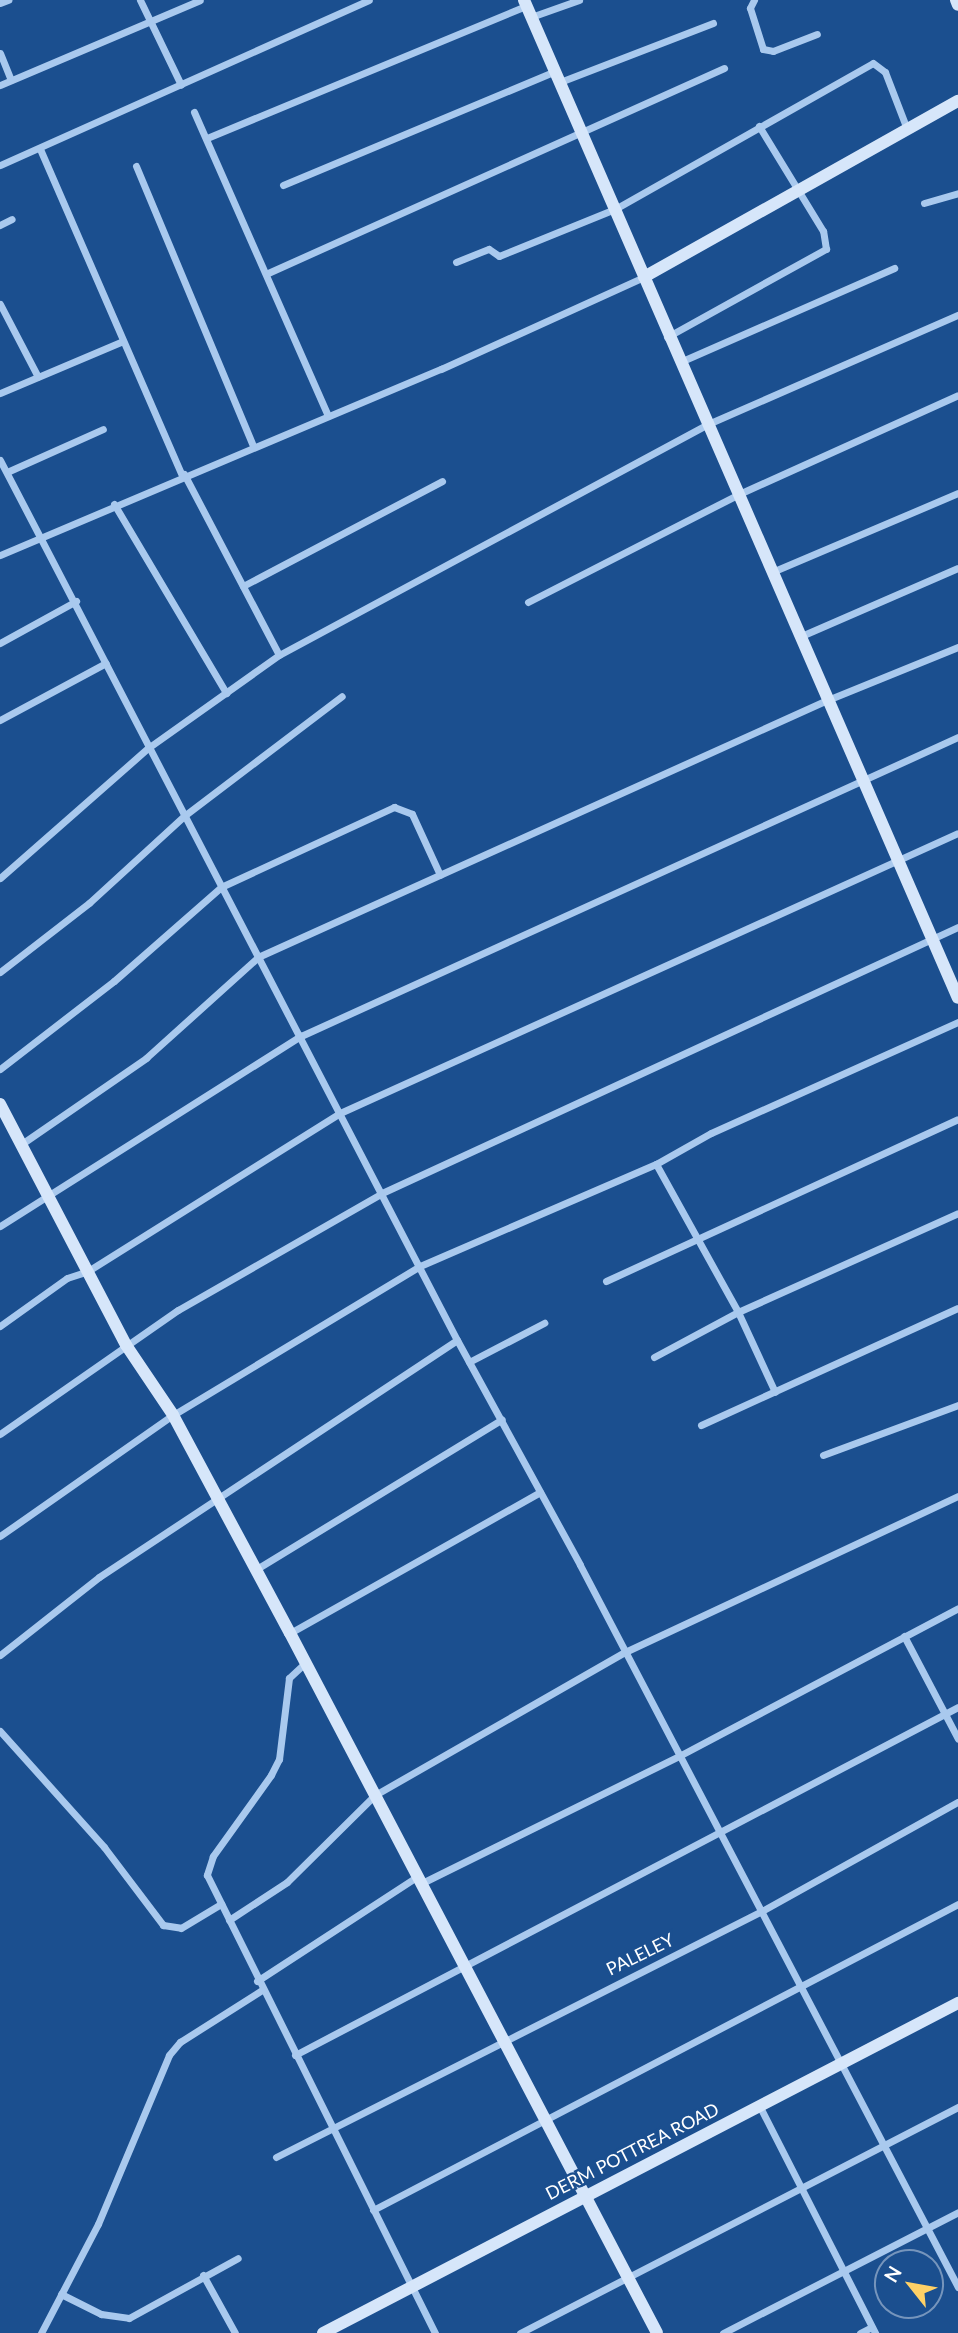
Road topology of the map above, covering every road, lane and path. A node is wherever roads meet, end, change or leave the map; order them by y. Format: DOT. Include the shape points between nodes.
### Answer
graph roads {
  1 [pos="8,0"];
  2 [pos="140,0"];
  3 [pos="200,0"];
  4 [pos="369,0"];
  5 [pos="579,0"];
  6 [pos="754,0"];
  7 [pos="956,0"];
  8 [pos="0,3"];
  9 [pos="958,5"];
  10 [pos="527,8"];
  11 [pos="151,22"];
  12 [pos="713,23"];
  13 [pos="817,34"];
  14 [pos="0,53"];
  15 [pos="724,68"];
  16 [pos="558,76"];
  17 [pos="11,80"];
  18 [pos="0,85"];
  19 [pos="181,85"];
  20 [pos="958,101"];
  21 [pos="194,112"];
  22 [pos="759,126"];
  23 [pos="907,129"];
  24 [pos="581,135"];
  25 [pos="207,138"];
  26 [pos="40,149"];
  27 [pos="0,165"];
  28 [pos="136,166"];
  29 [pos="283,186"];
  30 [pos="798,191"];
  31 [pos="958,193"];
  32 [pos="924,203"];
  33 [pos="615,209"];
  34 [pos="12,219"];
  35 [pos="0,225"];
  36 [pos="456,262"];
  37 [pos="894,268"];
  38 [pos="268,273"];
  39 [pos="644,277"];
  40 [pos="0,304"];
  41 [pos="958,315"];
  42 [pos="667,337"];
  43 [pos="121,342"];
  44 [pos="680,362"];
  45 [pos="38,377"];
  46 [pos="0,393"];
  47 [pos="958,395"];
  48 [pos="328,416"];
  49 [pos="708,424"];
  50 [pos="103,429"];
  51 [pos="253,446"];
  52 [pos="0,460"];
  53 [pos="7,472"];
  54 [pos="183,475"];
  55 [pos="442,481"];
  56 [pos="958,493"];
  57 [pos="739,494"];
  58 [pos="114,504"];
  59 [pos="43,534"];
  60 [pos="0,555"];
  61 [pos="958,568"];
  62 [pos="772,572"];
  63 [pos="243,586"];
  64 [pos="76,601"];
  65 [pos="528,602"];
  66 [pos="798,637"];
  67 [pos="0,643"];
  68 [pos="958,647"];
  69 [pos="279,655"];
  70 [pos="106,663"];
  71 [pos="226,693"];
  72 [pos="342,696"];
  73 [pos="825,701"];
  74 [pos="0,720"];
  75 [pos="958,737"];
  76 [pos="148,748"];
  77 [pos="860,780"];
  78 [pos="184,816"];
  79 [pos="958,833"];
  80 [pos="896,861"];
  81 [pos="440,875"];
  82 [pos="0,878"];
  83 [pos="221,887"];
  84 [pos="958,927"];
  85 [pos="931,939"];
  86 [pos="258,957"];
  87 [pos="0,972"];
  88 [pos="958,998"];
  89 [pos="958,1021"];
  90 [pos="301,1036"];
  91 [pos="0,1069"];
  92 [pos="0,1104"];
  93 [pos="340,1113"];
  94 [pos="958,1119"];
  95 [pos="23,1143"];
  96 [pos="656,1164"];
  97 [pos="46,1193"];
  98 [pos="382,1194"];
  99 [pos="958,1213"];
  100 [pos="0,1226"];
  101 [pos="699,1238"];
  102 [pos="420,1266"];
  103 [pos="88,1271"];
  104 [pos="606,1280"];
  105 [pos="958,1308"];
  106 [pos="738,1312"];
  107 [pos="544,1323"];
  108 [pos="0,1326"];
  109 [pos="457,1340"];
  110 [pos="126,1345"];
  111 [pos="654,1357"];
  112 [pos="469,1362"];
  113 [pos="775,1392"];
  114 [pos="958,1405"];
  115 [pos="173,1415"];
  116 [pos="502,1419"];
  117 [pos="701,1425"];
  118 [pos="0,1434"];
  119 [pos="823,1455"];
  120 [pos="540,1492"];
  121 [pos="958,1496"];
  122 [pos="216,1498"];
  123 [pos="0,1536"];
  124 [pos="254,1571"];
  125 [pos="958,1608"];
  126 [pos="290,1633"];
  127 [pos="904,1636"];
  128 [pos="625,1652"];
  129 [pos="0,1655"];
  130 [pos="306,1663"];
  131 [pos="958,1707"];
  132 [pos="945,1714"];
  133 [pos="0,1731"];
  134 [pos="958,1739"];
  135 [pos="679,1756"];
  136 [pos="375,1795"];
  137 [pos="958,1802"];
  138 [pos="719,1831"];
  139 [pos="420,1879"];
  140 [pos="220,1904"];
  141 [pos="958,1904"];
  142 [pos="760,1912"];
  143 [pos="229,1920"];
  144 [pos="465,1962"];
  145 [pos="257,1981"];
  146 [pos="799,1985"];
  147 [pos="262,1990"];
  148 [pos="958,2003"];
  149 [pos="505,2039"];
  150 [pos="295,2055"];
  151 [pos="841,2063"];
  152 [pos="759,2105"];
  153 [pos="958,2107"];
  154 [pos="547,2117"];
  155 [pos="334,2130"];
  156 [pos="884,2145"];
  157 [pos="276,2157"];
  158 [pos="803,2186"];
  159 [pos="587,2194"];
  160 [pos="373,2210"];
  161 [pos="958,2212"];
  162 [pos="927,2228"];
  163 [pos="238,2258"];
  164 [pos="843,2273"];
  165 [pos="203,2275"];
  166 [pos="629,2277"];
  167 [pos="411,2287"];
  168 [pos="958,2287"];
  169 [pos="61,2294"];
  170 [pos="874,2330"];
  171 [pos="327,2332"];
  172 [pos="41,2333"];
  173 [pos="235,2333"];
  174 [pos="435,2333"];
  175 [pos="520,2333"];
  176 [pos="657,2333"];
  177 [pos="723,2333"];
  178 [pos="860,2333"];
  1 -- 8 [label="street"];
  2 -- 11 [label="street"];
  3 -- 11 [label="street"];
  4 -- 19 [label="street"];
  5 -- 10 [label="street"];
  6 -- 13 [label="street" via="750,8 763,49 773,51"];
  7 -- 9 [label="street"];
  10 -- 16 [label="street"];
  10 -- 25 [label="street"];
  11 -- 17 [label="street"];
  11 -- 19 [label="street"];
  12 -- 16 [label="street"];
  14 -- 17 [label="street"];
  15 -- 24 [label="street"];
  16 -- 24 [label="street"];
  16 -- 29 [label="street"];
  17 -- 18 [label="street"];
  19 -- 26 [label="street"];
  20 -- 23 [label="street"];
  21 -- 25 [label="street"];
  22 -- 23 [label="street" via="873,63 885,72"];
  22 -- 30 [label="street"];
  22 -- 33 [label="street"];
  23 -- 30 [label="street"];
  24 -- 33 [label="street"];
  24 -- 38 [label="street"];
  25 -- 38 [label="street"];
  26 -- 27 [label="street"];
  26 -- 43 [label="street"];
  28 -- 51 [label="street"];
  30 -- 39 [label="street"];
  30 -- 42 [label="street" via="823,232 825,252"];
  31 -- 32 [label="street"];
  33 -- 36 [label="street" via="499,256 489,249"];
  33 -- 39 [label="street"];
  34 -- 35 [label="street"];
  37 -- 44 [label="street"];
  38 -- 48 [label="street"];
  39 -- 42 [label="street"];
  39 -- 48 [label="street"];
  40 -- 45 [label="street"];
  41 -- 49 [label="street"];
  42 -- 44 [label="street"];
  43 -- 45 [label="street"];
  43 -- 54 [label="street"];
  44 -- 49 [label="street"];
  45 -- 46 [label="street"];
  47 -- 57 [label="street"];
  48 -- 51 [label="street"];
  49 -- 57 [label="street"];
  49 -- 69 [label="street"];
  50 -- 53 [label="street"];
  51 -- 54 [label="street"];
  52 -- 53 [label="street"];
  53 -- 59 [label="street"];
  54 -- 58 [label="street"];
  54 -- 63 [label="street"];
  55 -- 63 [label="street"];
  56 -- 62 [label="street"];
  57 -- 62 [label="street"];
  57 -- 65 [label="street"];
  58 -- 59 [label="street"];
  58 -- 71 [label="street"];
  59 -- 60 [label="street"];
  59 -- 64 [label="street"];
  61 -- 66 [label="street"];
  62 -- 66 [label="street"];
  63 -- 69 [label="street"];
  64 -- 67 [label="street"];
  64 -- 70 [label="street"];
  66 -- 73 [label="street"];
  68 -- 73 [label="street"];
  69 -- 71 [label="street"];
  70 -- 74 [label="street"];
  70 -- 76 [label="street"];
  71 -- 76 [label="street"];
  72 -- 78 [label="street"];
  73 -- 77 [label="street"];
  73 -- 81 [label="street"];
  75 -- 77 [label="street"];
  76 -- 78 [label="street"];
  76 -- 82 [label="street"];
  77 -- 80 [label="street"];
  77 -- 90 [label="street"];
  78 -- 83 [label="street"];
  78 -- 87 [label="street" via="89,903"];
  79 -- 80 [label="street"];
  80 -- 85 [label="street"];
  80 -- 93 [label="street"];
  81 -- 83 [label="street" via="412,814 394,807"];
  81 -- 86 [label="street"];
  83 -- 86 [label="street"];
  83 -- 91 [label="street" via="114,981"];
  84 -- 85 [label="street"];
  85 -- 88 [label="street"];
  85 -- 98 [label="street"];
  86 -- 90 [label="street"];
  86 -- 95 [label="street" via="146,1058"];
  89 -- 96 [label="street" via="711,1133"];
  90 -- 93 [label="street"];
  90 -- 97 [label="street"];
  92 -- 95 [label="street"];
  93 -- 98 [label="street"];
  93 -- 103 [label="street"];
  94 -- 101 [label="street"];
  95 -- 97 [label="street"];
  96 -- 101 [label="street"];
  96 -- 102 [label="street"];
  97 -- 100 [label="street"];
  97 -- 103 [label="street"];
  98 -- 102 [label="street"];
  98 -- 110 [label="street" via="178,1310"];
  99 -- 106 [label="street"];
  101 -- 104 [label="street"];
  101 -- 106 [label="street"];
  102 -- 109 [label="street"];
  102 -- 115 [label="street"];
  103 -- 108 [label="street" via="67,1278"];
  103 -- 110 [label="street"];
  105 -- 113 [label="street"];
  106 -- 111 [label="street"];
  106 -- 113 [label="street"];
  107 -- 112 [label="street"];
  109 -- 112 [label="street"];
  109 -- 122 [label="street"];
  110 -- 115 [label="street"];
  110 -- 118 [label="street"];
  112 -- 116 [label="street"];
  113 -- 117 [label="street"];
  114 -- 119 [label="street"];
  115 -- 122 [label="street"];
  115 -- 123 [label="street"];
  116 -- 120 [label="street"];
  116 -- 124 [label="street"];
  120 -- 126 [label="street"];
  120 -- 128 [label="street"];
  121 -- 128 [label="street"];
  122 -- 124 [label="street"];
  122 -- 129 [label="street" via="99,1577"];
  124 -- 126 [label="street"];
  125 -- 127 [label="street"];
  126 -- 130 [label="street"];
  127 -- 132 [label="street"];
  127 -- 135 [label="street"];
  128 -- 135 [label="street"];
  128 -- 136 [label="street"];
  130 -- 136 [label="street"];
  130 -- 140 [label="street" via="289,1678 279,1759 207,1869"];
  131 -- 132 [label="street"];
  132 -- 134 [label="street"];
  132 -- 138 [label="street"];
  133 -- 140 [label="street" via="104,1847 163,1925 181,1928"];
  135 -- 138 [label="street"];
  135 -- 139 [label="street"];
  136 -- 139 [label="street"];
  136 -- 143 [label="street" via="287,1882"];
  137 -- 142 [label="street, PALELEY"];
  138 -- 142 [label="street"];
  138 -- 144 [label="street"];
  139 -- 144 [label="street"];
  139 -- 145 [label="street"];
  140 -- 143 [label="street"];
  141 -- 146 [label="street"];
  142 -- 146 [label="street"];
  142 -- 149 [label="street, PALELEY"];
  143 -- 145 [label="street"];
  144 -- 149 [label="street"];
  144 -- 150 [label="street"];
  145 -- 147 [label="street"];
  146 -- 151 [label="street"];
  146 -- 154 [label="street"];
  147 -- 150 [label="street"];
  147 -- 169 [label="street" via="174,2048 98,2224"];
  148 -- 151 [label="street, DERM POTTREA ROAD"];
  149 -- 154 [label="street"];
  149 -- 155 [label="street, PALELEY"];
  150 -- 155 [label="street"];
  151 -- 152 [label="street, DERM POTTREA ROAD"];
  151 -- 156 [label="street"];
  152 -- 158 [label="street"];
  152 -- 159 [label="street, DERM POTTREA ROAD"];
  153 -- 156 [label="street"];
  154 -- 159 [label="street"];
  154 -- 160 [label="street"];
  155 -- 157 [label="street, PALELEY"];
  155 -- 160 [label="street"];
  156 -- 158 [label="street"];
  156 -- 162 [label="street"];
  158 -- 164 [label="street"];
  158 -- 166 [label="street"];
  159 -- 166 [label="street"];
  159 -- 167 [label="street, DERM POTTREA ROAD"];
  160 -- 167 [label="street"];
  161 -- 162 [label="street"];
  162 -- 164 [label="street"];
  162 -- 168 [label="street"];
  163 -- 165 [label="street"];
  164 -- 170 [label="street"];
  164 -- 177 [label="street"];
  165 -- 169 [label="street" via="129,2318 101,2314"];
  165 -- 173 [label="street"];
  166 -- 175 [label="street"];
  166 -- 176 [label="street"];
  167 -- 171 [label="street, DERM POTTREA ROAD"];
  167 -- 174 [label="street"];
  169 -- 172 [label="street"];
  170 -- 178 [label="street"];
}
